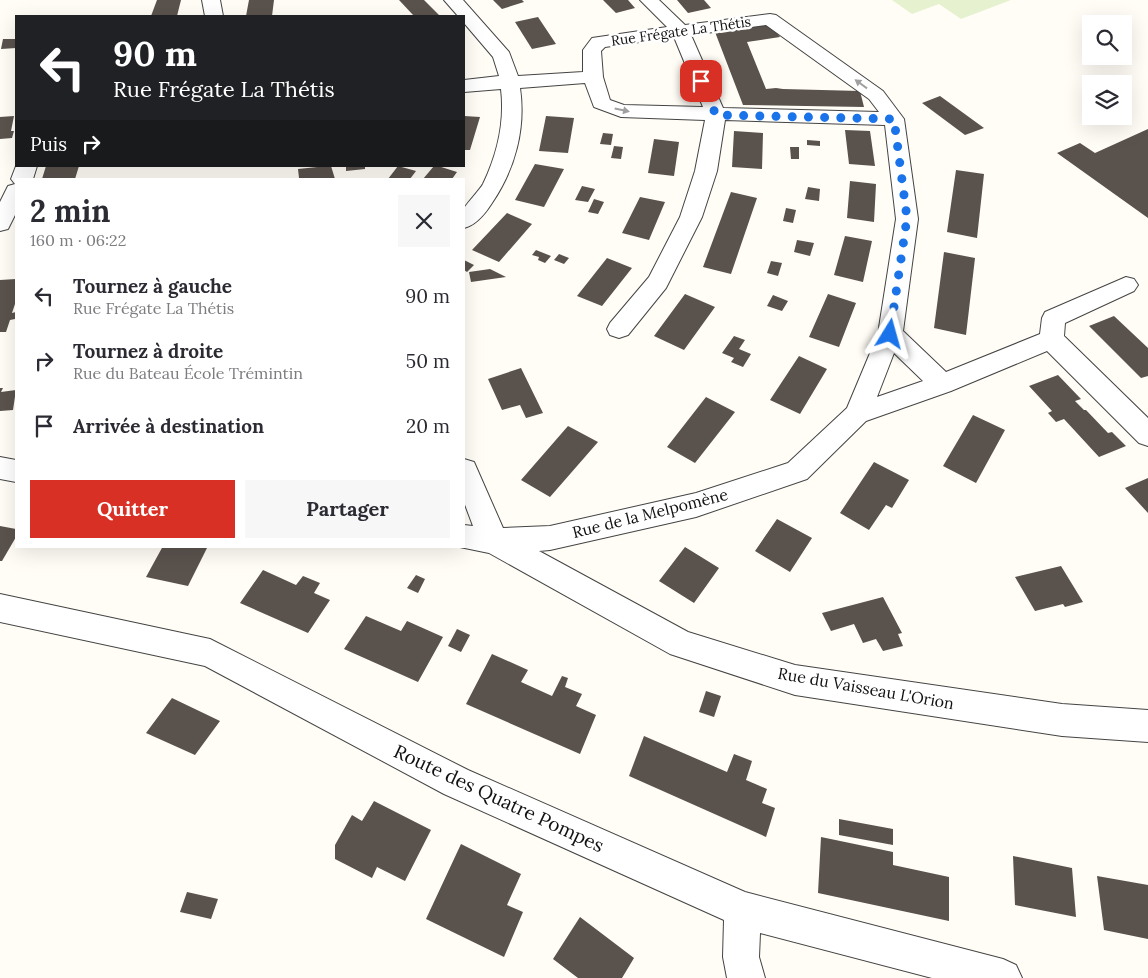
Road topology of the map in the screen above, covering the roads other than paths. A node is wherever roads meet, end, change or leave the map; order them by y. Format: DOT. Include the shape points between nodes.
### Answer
graph roads {
  1 [pos="211,0"];
  2 [pos="453,0"];
  3 [pos="649,0"];
  4 [pos="214,15"];
  5 [pos="770,19"];
  6 [pos="680,30"];
  7 [pos="594,77"];
  8 [pos="509,84"];
  9 [pos="465,86"];
  10 [pos="716,115"];
  11 [pos="894,119"];
  12 [pos="15,193"];
  13 [pos="1,220"];
  14 [pos="465,220"];
  15 [pos="1126,285"];
  16 [pos="619,329"];
  17 [pos="890,334"];
  18 [pos="1051,339"];
  19 [pos="942,384"];
  20 [pos="857,414"];
  21 [pos="1148,435"];
  22 [pos="0,468"];
  23 [pos="15,471"];
  24 [pos="465,472"];
  25 [pos="465,537"];
  26 [pos="494,541"];
  27 [pos="0,608"];
  28 [pos="1148,726"];
  29 [pos="743,910"];
  30 [pos="746,978"];
  31 [pos="1003,978"];
  1 -- 4 [label="street"];
  2 -- 8 [label="street" via="502,56"];
  3 -- 6 [label="street"];
  5 -- 6 [label="street, Rue Frégate La Thétis"];
  11 -- 5 [label="street, Rue de la Melpomène, one-way" via="876,95"];
  6 -- 7 [label="street, Rue Frégate La Thétis" via="599,42 592,50"];
  6 -- 10 [label="street"];
  7 -- 8 [label="street"];
  7 -- 10 [label="street, Rue Frégate La Thétis, one-way" via="601,102 621,111"];
  8 -- 9 [label="street"];
  8 -- 14 [label="street" via="511,124 505,157 489,193"];
  10 -- 11 [label="street, Rue Frégate La Thétis"];
  10 -- 16 [label="street" via="706,171 691,217 658,282"];
  11 -- 17 [label="street, Rue de la Melpomène" via="907,218"];
  12 -- 13 [label="street"];
  15 -- 18 [label="street" via="1054,318"];
  17 -- 19 [label="street"];
  17 -- 20 [label="street, Rue de la Melpomène"];
  18 -- 19 [label="street"];
  18 -- 21 [label="street"];
  19 -- 20 [label="street"];
  20 -- 26 [label="street, Rue de la Melpomène" via="797,471 696,505 550,538"];
  22 -- 23 [label="street"];
  24 -- 26 [label="street"];
  25 -- 26 [label="street, Rue du Vaisseau L'Orion"];
  26 -- 28 [label="street, Rue du Vaisseau L'Orion" via="681,644 794,680 1062,720"];
  27 -- 29 [label="street, Route des Quatre Pompes" via="210,653 456,782"];
  29 -- 30 [label="street" via="740,957"];
  29 -- 31 [label="street, Route des Quatre Pompes"];
}
